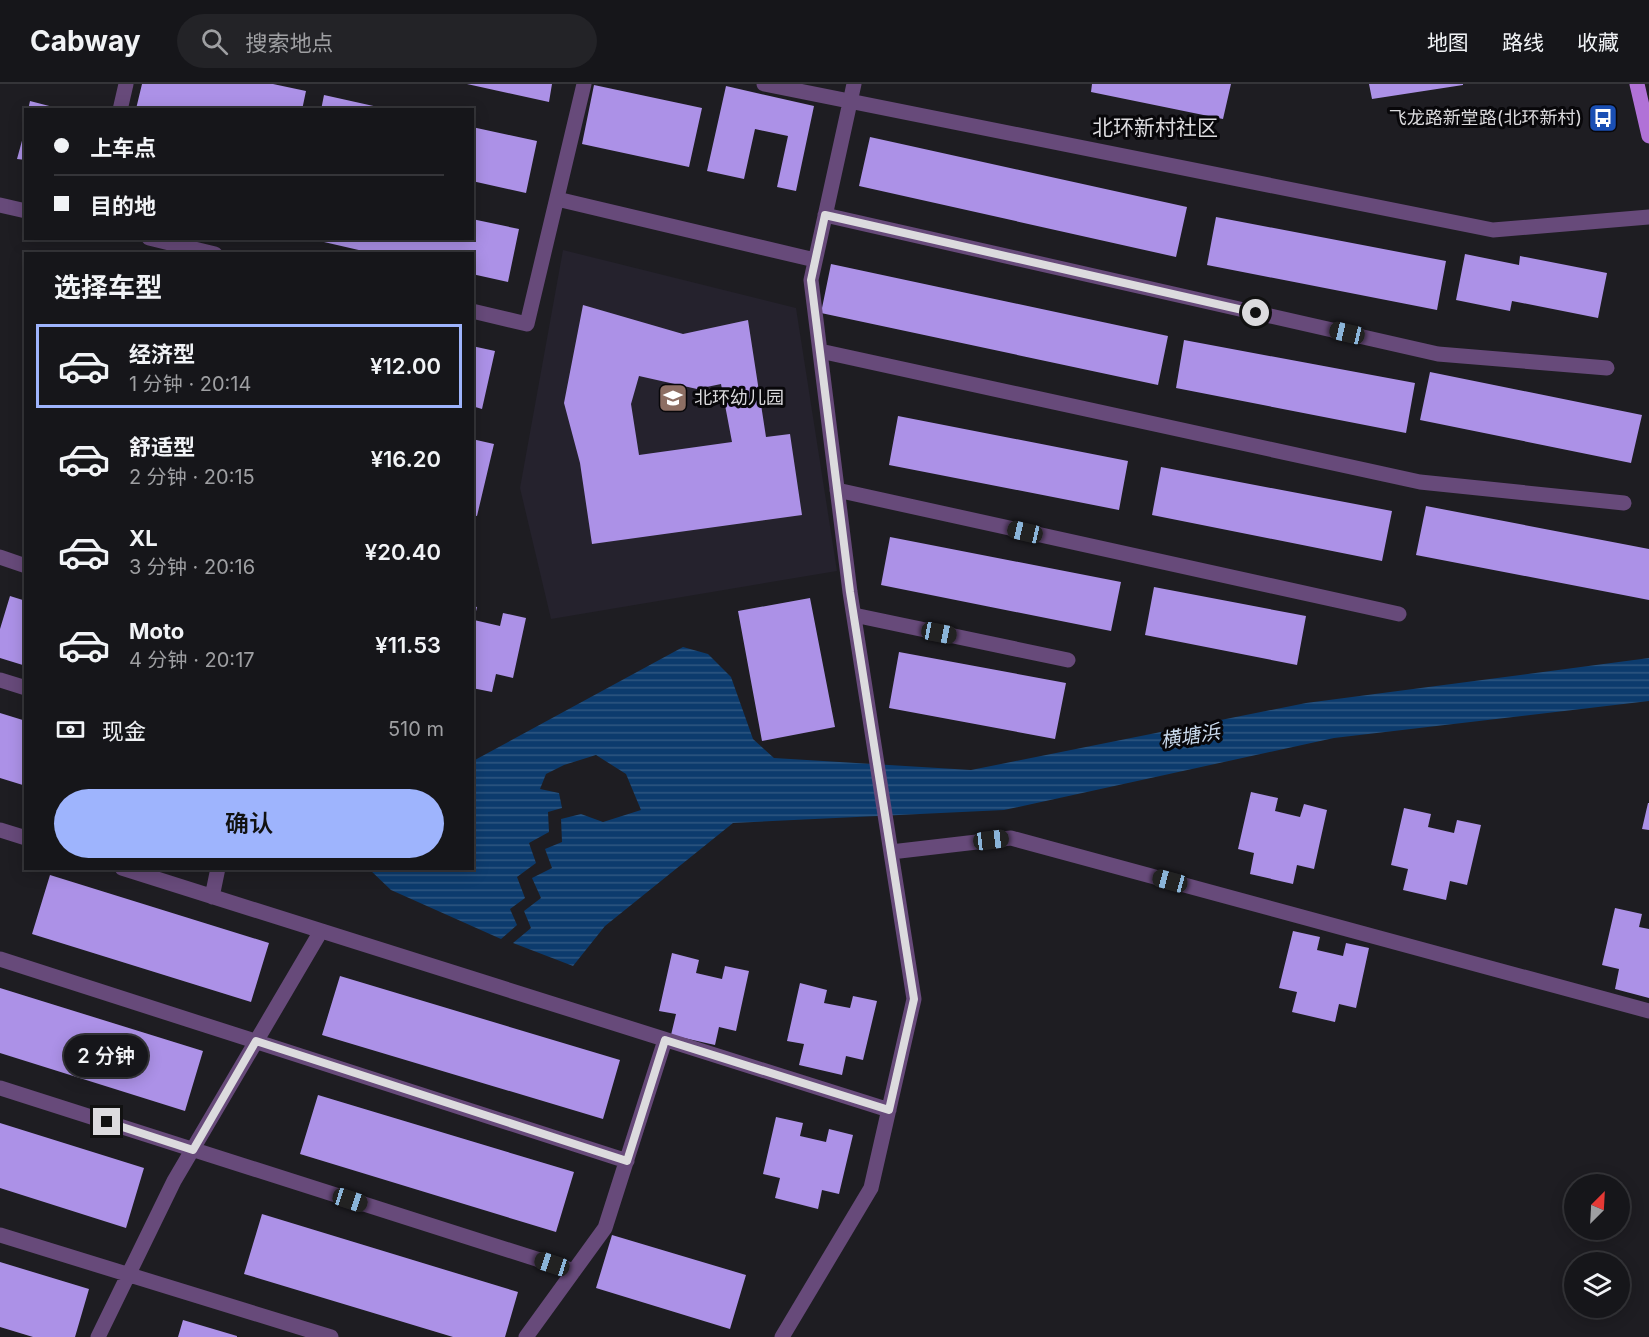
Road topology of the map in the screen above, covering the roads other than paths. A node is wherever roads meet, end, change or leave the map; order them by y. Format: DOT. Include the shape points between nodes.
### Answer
graph roads {
  1 [pos="126,84"];
  2 [pos="584,84"];
  3 [pos="765,84"];
  4 [pos="854,84"];
  5 [pos="1637,84"];
  6 [pos="850,103"];
  7 [pos="120,108"];
  8 [pos="1649,136"];
  9 [pos="557,199"];
  10 [pos="0,205"];
  11 [pos="24,210"];
  12 [pos="825,215"];
  13 [pos="1649,217"];
  14 [pos="157,240"];
  15 [pos="207,252"];
  16 [pos="815,260"];
  17 [pos="474,311"];
  18 [pos="820,351"];
  19 [pos="1607,368"];
  20 [pos="837,490"];
  21 [pos="1624,503"];
  22 [pos="0,557"];
  23 [pos="24,565"];
  24 [pos="1399,614"];
  25 [pos="854,615"];
  26 [pos="1068,660"];
  27 [pos="0,680"];
  28 [pos="24,687"];
  29 [pos="0,830"];
  30 [pos="24,837"];
  31 [pos="891,852"];
  32 [pos="128,870"];
  33 [pos="218,870"];
  34 [pos="213,897"];
  35 [pos="321,931"];
  36 [pos="0,959"];
  37 [pos="1649,1011"];
  38 [pos="665,1040"];
  39 [pos="256,1041"];
  40 [pos="0,1088"];
  41 [pos="889,1110"];
  42 [pos="193,1150"];
  43 [pos="627,1161"];
  44 [pos="0,1235"];
  45 [pos="574,1271"];
  46 [pos="129,1275"];
  47 [pos="98,1337"];
  48 [pos="331,1337"];
  49 [pos="526,1337"];
  50 [pos="782,1337"];
  1 -- 7 [label="lane"];
  2 -- 9 [label="lane"];
  3 -- 6 [label="lane"];
  4 -- 6 [label="lane"];
  5 -- 8 [label="main road"];
  6 -- 12 [label="lane"];
  6 -- 13 [label="lane" via="1493,230"];
  9 -- 16 [label="lane"];
  9 -- 17 [label="lane" via="527,324"];
  10 -- 11 [label="lane"];
  12 -- 16 [label="lane"];
  12 -- 19 [label="lane" via="1438,354"];
  14 -- 15 [label="lane"];
  16 -- 18 [label="lane" via="811,280"];
  18 -- 20 [label="lane"];
  18 -- 21 [label="lane" via="1420,482"];
  20 -- 24 [label="lane"];
  20 -- 25 [label="lane"];
  22 -- 23 [label="lane"];
  25 -- 26 [label="lane"];
  25 -- 31 [label="lane"];
  27 -- 28 [label="lane"];
  29 -- 30 [label="lane"];
  31 -- 37 [label="lane" via="1011,838"];
  31 -- 41 [label="lane" via="914,999"];
  32 -- 34 [label="lane"];
  33 -- 34 [label="lane"];
  34 -- 35 [label="lane"];
  35 -- 38 [label="lane"];
  35 -- 39 [label="lane"];
  36 -- 39 [label="lane"];
  38 -- 41 [label="lane"];
  38 -- 43 [label="lane"];
  39 -- 42 [label="lane"];
  39 -- 43 [label="lane"];
  40 -- 42 [label="lane"];
  41 -- 50 [label="lane" via="871,1188"];
  42 -- 45 [label="lane"];
  42 -- 46 [label="lane"];
  43 -- 45 [label="lane" via="605,1228"];
  44 -- 46 [label="lane"];
  45 -- 49 [label="lane"];
  46 -- 47 [label="lane"];
  46 -- 48 [label="lane"];
}
